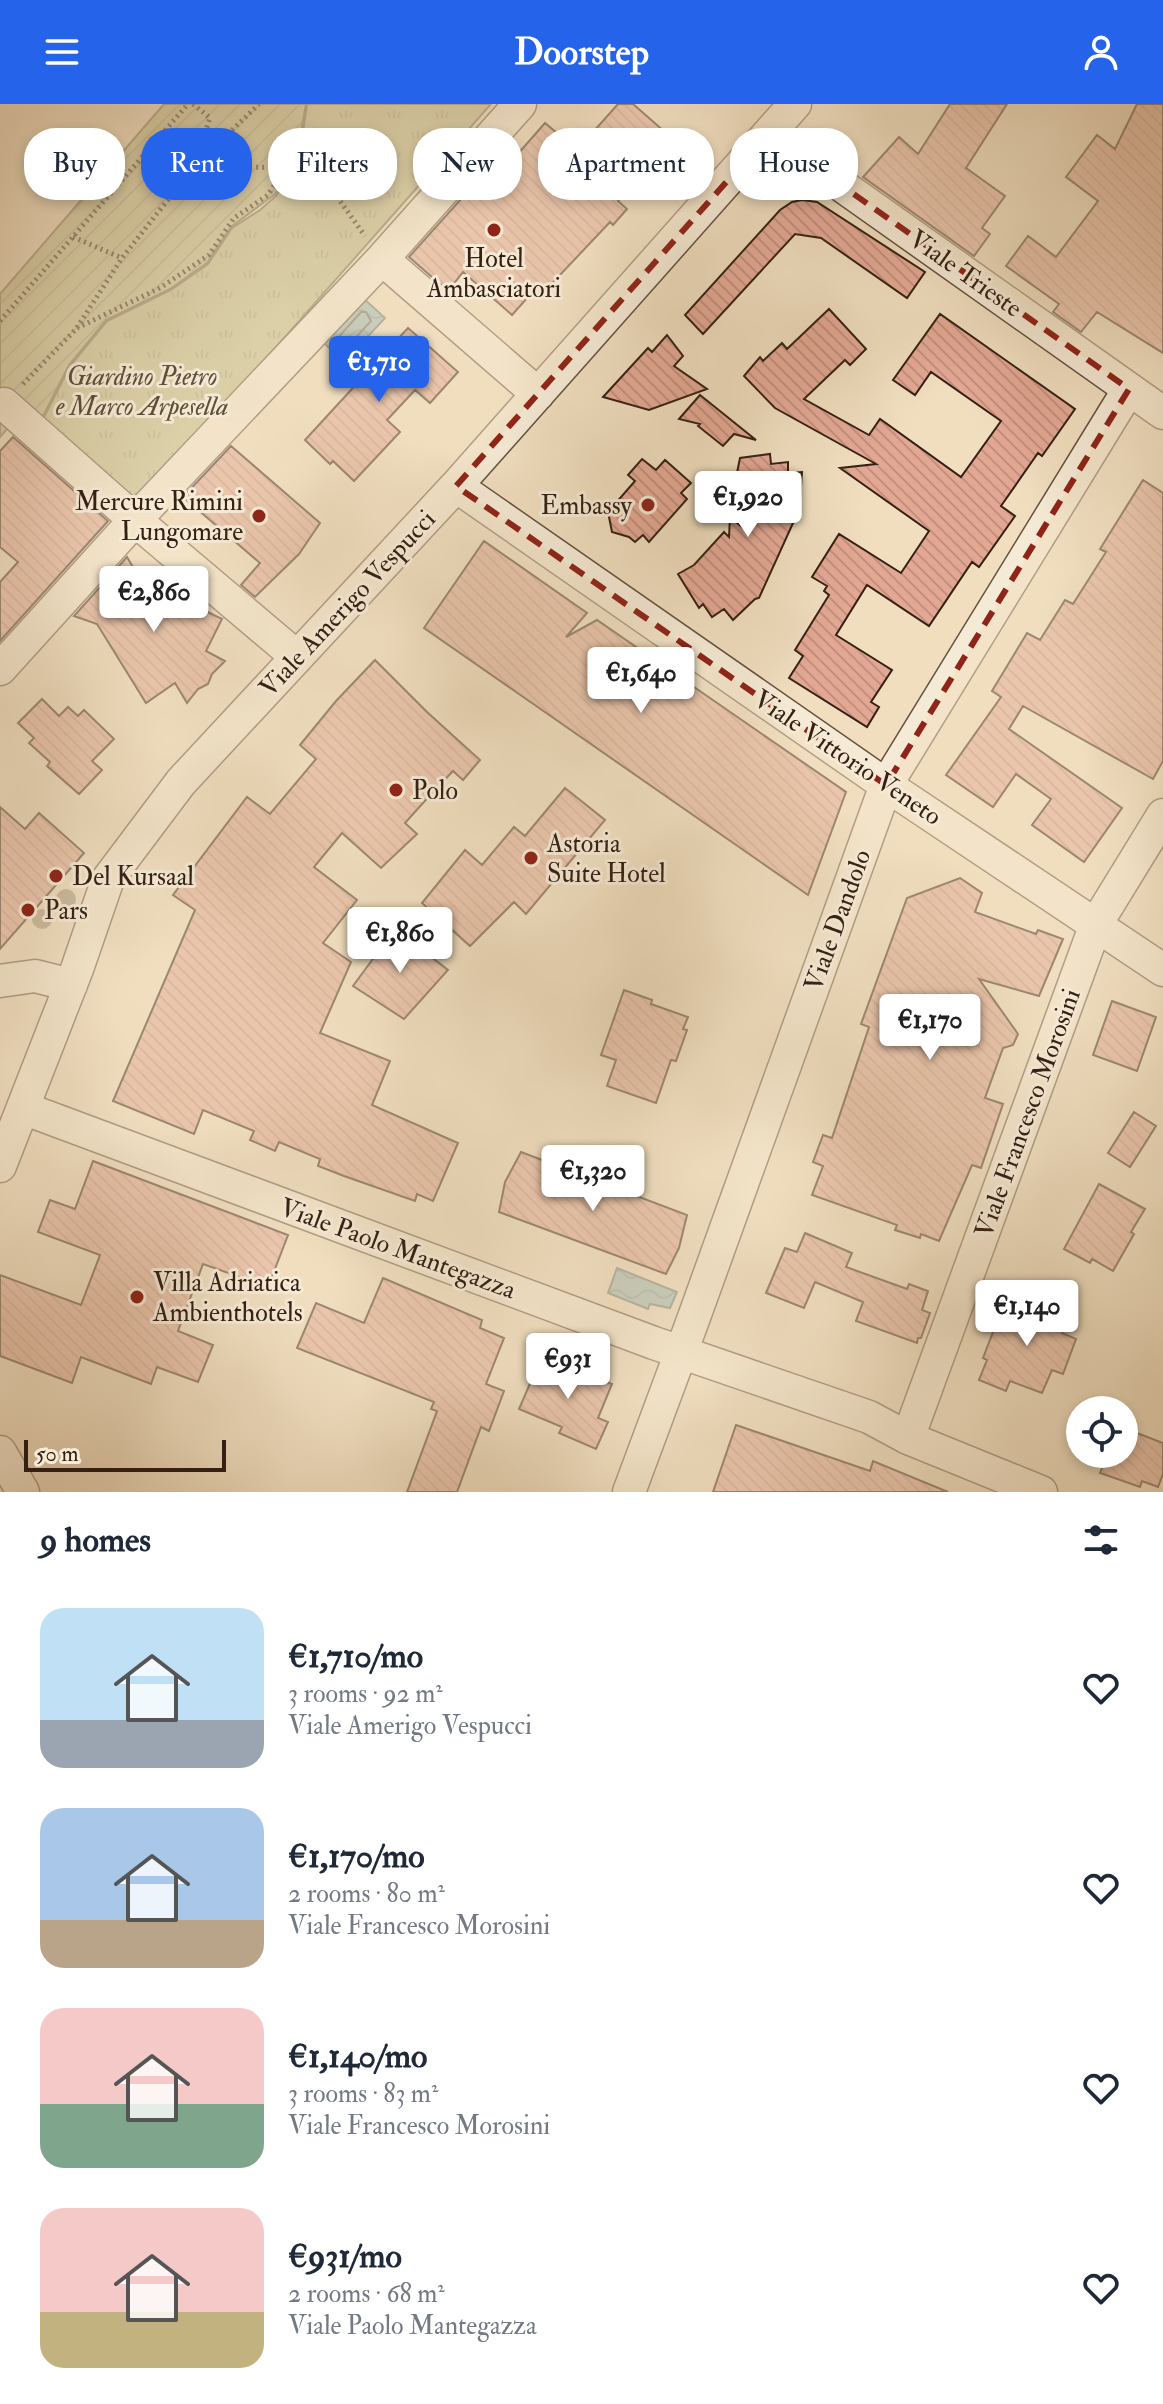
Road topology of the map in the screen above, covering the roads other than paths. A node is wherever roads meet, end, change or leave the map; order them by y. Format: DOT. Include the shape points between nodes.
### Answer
graph roads {
  1 [pos="520,104"];
  2 [pos="795,104"];
  3 [pos="774,128"];
  4 [pos="730,178"];
  5 [pos="858,197"];
  6 [pos="382,259"];
  7 [pos="1129,389"];
  8 [pos="538,394"];
  9 [pos="4,404"];
  10 [pos="1163,413"];
  11 [pos="456,486"];
  12 [pos="135,520"];
  13 [pos="297,657"];
  14 [pos="0,669"];
  15 [pos="886,785"];
  16 [pos="1163,815"];
  17 [pos="1096,924"];
  18 [pos="1163,970"];
  19 [pos="0,981"];
  20 [pos="71,985"];
  21 [pos="23,1108"];
  22 [pos="0,1166"];
  23 [pos="681,1353"];
  24 [pos="908,1438"];
  25 [pos="0,1452"];
  26 [pos="1030,1490"];
  27 [pos="23,1492"];
  28 [pos="629,1492"];
  1 -- 6 [label="street"];
  2 -- 3 [label="street, Viale Amerigo Vespucci"];
  4 -- 8 [label="street, Viale Amerigo Vespucci"];
  5 -- 7 [label="street, Viale Trieste"];
  6 -- 8 [label="street"];
  6 -- 12 [label="street"];
  7 -- 10 [label="street, Viale Trieste"];
  7 -- 15 [label="street, Viale Dandolo"];
  8 -- 11 [label="street, Viale Amerigo Vespucci"];
  9 -- 12 [label="street"];
  11 -- 13 [label="street, Viale Amerigo Vespucci"];
  11 -- 15 [label="street, Viale Vittorio Veneto"];
  12 -- 13 [label="street"];
  12 -- 14 [label="street"];
  13 -- 20 [label="street, Viale Amerigo Vespucci" via="181,782 108,879"];
  15 -- 17 [label="street, Viale Vittorio Veneto"];
  15 -- 23 [label="street, Viale Dandolo"];
  16 -- 17 [label="street, Viale Francesco Morosini"];
  17 -- 18 [label="street, Viale Vittorio Veneto"];
  17 -- 24 [label="street, Viale Francesco Morosini"];
  19 -- 20 [label="street" via="35,976"];
  20 -- 21 [label="street, Viale Amerigo Vespucci"];
  21 -- 22 [label="street, Viale Amerigo Vespucci"];
  21 -- 23 [label="street, Viale Paolo Mantegazza"];
  23 -- 24 [label="street, Viale Paolo Mantegazza" via="869,1417"];
  23 -- 28 [label="street, Viale Dandolo"];
  24 -- 26 [label="street, Viale Paolo Mantegazza"];
  25 -- 27 [label="street"];
}
